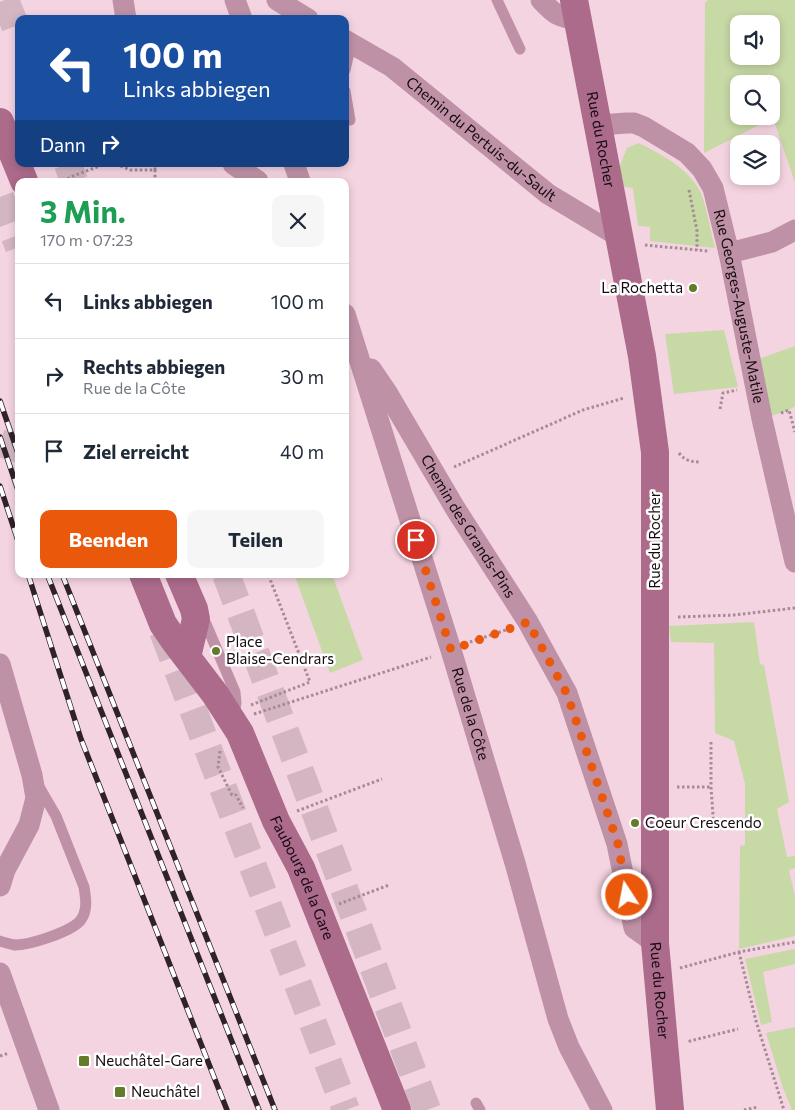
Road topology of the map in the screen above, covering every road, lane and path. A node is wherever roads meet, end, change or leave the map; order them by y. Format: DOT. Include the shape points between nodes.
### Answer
graph roads {
  1 [pos="123,0"];
  2 [pos="235,0"];
  3 [pos="277,0"];
  4 [pos="496,0"];
  5 [pos="541,0"];
  6 [pos="576,10"];
  7 [pos="125,15"];
  8 [pos="241,15"];
  9 [pos="301,15"];
  10 [pos="349,43"];
  11 [pos="520,49"];
  12 [pos="349,114"];
  13 [pos="350,120"];
  14 [pos="0,122"];
  15 [pos="599,125"];
  16 [pos="15,159"];
  17 [pos="97,167"];
  18 [pos="123,167"];
  19 [pos="237,167"];
  20 [pos="155,170"];
  21 [pos="68,178"];
  22 [pos="155,178"];
  23 [pos="254,178"];
  24 [pos="688,185"];
  25 [pos="795,230"];
  26 [pos="628,240"];
  27 [pos="697,250"];
  28 [pos="729,253"];
  29 [pos="349,326"];
  30 [pos="362,367"];
  31 [pos="739,389"];
  32 [pos="627,397"];
  33 [pos="720,409"];
  34 [pos="446,470"];
  35 [pos="795,562"];
  36 [pos="144,578"];
  37 [pos="181,578"];
  38 [pos="270,578"];
  39 [pos="795,608"];
  40 [pos="677,617"];
  41 [pos="196,619"];
  42 [pos="528,622"];
  43 [pos="446,652"];
  44 [pos="187,657"];
  45 [pos="0,664"];
  46 [pos="243,714"];
  47 [pos="711,742"];
  48 [pos="221,745"];
  49 [pos="32,776"];
  50 [pos="382,780"];
  51 [pos="676,787"];
  52 [pos="711,787"];
  53 [pos="246,812"];
  54 [pos="295,812"];
  55 [pos="714,829"];
  56 [pos="389,885"];
  57 [pos="0,886"];
  58 [pos="317,912"];
  59 [pos="0,941"];
  60 [pos="795,942"];
  61 [pos="654,943"];
  62 [pos="739,952"];
  63 [pos="678,968"];
  64 [pos="0,973"];
  65 [pos="738,1029"];
  66 [pos="685,1048"];
  67 [pos="758,1107"];
  68 [pos="49,1110"];
  69 [pos="397,1110"];
  70 [pos="602,1110"];
  71 [pos="670,1110"];
  72 [pos="744,1110"];
  73 [pos="784,1110"];
  1 -- 7 [label="street"];
  2 -- 8 [label="street"];
  3 -- 9 [label="street"];
  4 -- 11 [label="lane"];
  5 -- 6 [label="street, Rue du Rocher" via="556,15 567,19"];
  6 -- 15 [label="main road, Rue du Rocher"];
  10 -- 26 [label="street, Chemin du Pertuis-du-Sault" via="392,68 548,194"];
  12 -- 13 [label="lane"];
  14 -- 16 [label="main road"];
  15 -- 26 [label="main road, Rue du Rocher"];
  15 -- 28 [label="street, Rue Georges-Auguste-Matile" via="634,123 687,154 702,169 713,188"];
  17 -- 21 [label="path"];
  18 -- 20 [label="path"];
  19 -- 23 [label="street"];
  20 -- 22 [label="path"];
  24 -- 27 [label="path" via="697,231"];
  25 -- 28 [label="street" via="772,242"];
  26 -- 27 [label="path"];
  26 -- 61 [label="main road, Rue du Rocher" via="655,452"];
  27 -- 28 [label="path"];
  28 -- 35 [label="street, Rue Georges-Auguste-Matile"];
  29 -- 30 [label="street, Rue de la Côte"];
  30 -- 42 [label="street, Chemin des Grands-Pins" via="371,369 388,394 455,508"];
  30 -- 43 [label="street, Rue de la Côte"];
  31 -- 33 [label="path" via="723,392"];
  32 -- 34 [label="path" via="583,410"];
  36 -- 44 [label="main road, Faubourg de la Gare" via="163,624"];
  37 -- 41 [label="main road"];
  38 -- 46 [label="path" via="310,682"];
  39 -- 40 [label="path"];
  41 -- 44 [label="main road"];
  41 -- 46 [label="lane" via="206,624 235,692 236,704"];
  42 -- 43 [label="path"];
  42 -- 61 [label="street, Chemin des Grands-Pins" via="567,694 618,844 634,928"];
  43 -- 46 [label="path"];
  43 -- 70 [label="street, Rue de la Côte" via="515,863 558,1019"];
  44 -- 46 [label="main road, Faubourg de la Gare" via="216,694"];
  45 -- 49 [label="street"];
  46 -- 58 [label="main road, Faubourg de la Gare" via="246,746 276,821 301,868"];
  47 -- 52 [label="path"];
  48 -- 53 [label="path" via="218,766 232,795 236,795"];
  49 -- 57 [label="street" via="36,798 32,818"];
  49 -- 59 [label="lane" via="56,816 77,868 84,887 85,912 73,927 27,944"];
  50 -- 54 [label="path"];
  51 -- 52 [label="path"];
  52 -- 55 [label="path"];
  56 -- 58 [label="path"];
  58 -- 69 [label="main road, Faubourg de la Gare"];
  60 -- 62 [label="path"];
  61 -- 71 [label="main road, Rue du Rocher"];
  62 -- 63 [label="path"];
  62 -- 73 [label="path" via="756,1021"];
  64 -- 68 [label="street"];
  65 -- 66 [label="path" via="690,1041"];
  67 -- 72 [label="path"];
}
